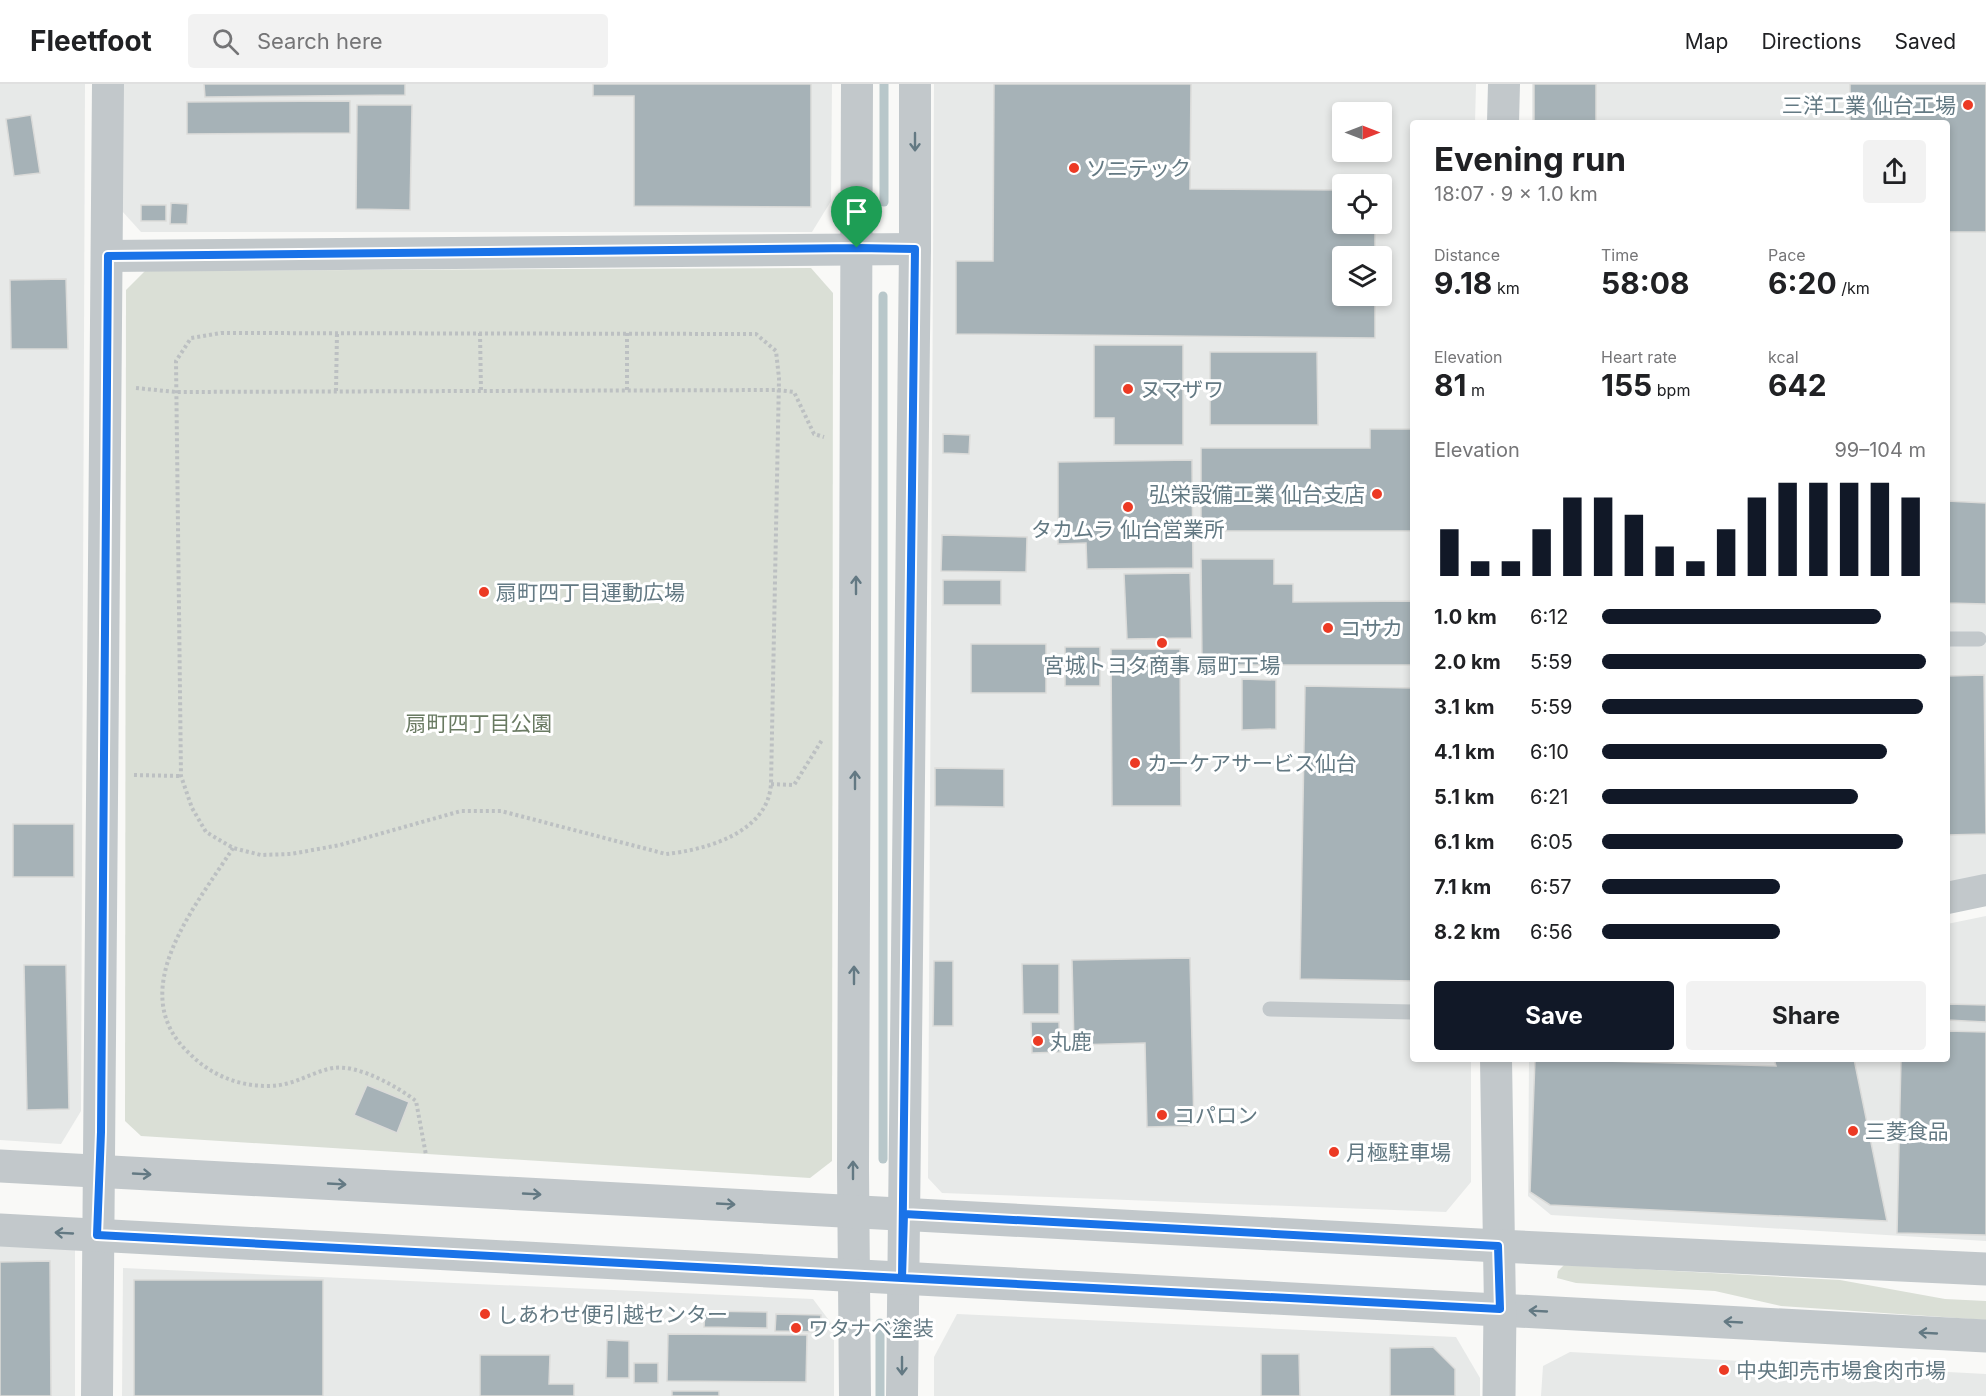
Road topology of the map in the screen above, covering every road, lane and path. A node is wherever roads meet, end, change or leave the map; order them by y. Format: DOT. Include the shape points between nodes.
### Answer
graph roads {
  1 [pos="108,84"];
  2 [pos="857,84"];
  3 [pos="915,84"];
  4 [pos="1504,84"];
  5 [pos="1503,120"];
  6 [pos="857,248"];
  7 [pos="915,249"];
  8 [pos="108,256"];
  9 [pos="337,333"];
  10 [pos="480,333"];
  11 [pos="627,333"];
  12 [pos="126,387"];
  13 [pos="627,390"];
  14 [pos="778,390"];
  15 [pos="336,391"];
  16 [pos="481,391"];
  17 [pos="176,392"];
  18 [pos="833,439"];
  19 [pos="1950,639"];
  20 [pos="1978,639"];
  21 [pos="832,738"];
  22 [pos="126,775"];
  23 [pos="181,776"];
  24 [pos="771,784"];
  25 [pos="232,848"];
  26 [pos="1986,890"];
  27 [pos="1950,897"];
  28 [pos="1270,1009"];
  29 [pos="1410,1012"];
  30 [pos="1496,1062"];
  31 [pos="427,1162"];
  32 [pos="0,1166"];
  33 [pos="100,1172"];
  34 [pos="853,1211"];
  35 [pos="904,1214"];
  36 [pos="0,1230"];
  37 [pos="97,1235"];
  38 [pos="1498,1246"];
  39 [pos="1986,1269"];
  40 [pos="855,1276"];
  41 [pos="902,1278"];
  42 [pos="1500,1309"];
  43 [pos="1986,1336"];
  44 [pos="97,1396"];
  45 [pos="855,1396"];
  46 [pos="902,1396"];
  47 [pos="1499,1396"];
  1 -- 8 [label="street"];
  2 -- 6 [label="street"];
  3 -- 7 [label="street, one-way"];
  4 -- 5 [label="street"];
  6 -- 7 [label="street"];
  6 -- 8 [label="street"];
  34 -- 6 [label="street, one-way"];
  7 -- 35 [label="street"];
  8 -- 33 [label="street"];
  9 -- 10 [label="path"];
  9 -- 15 [label="path"];
  9 -- 17 [label="path" via="221,333 191,338 176,361"];
  10 -- 11 [label="path"];
  10 -- 16 [label="path"];
  11 -- 13 [label="path"];
  11 -- 14 [label="path" via="756,334 776,351"];
  12 -- 17 [label="path"];
  13 -- 14 [label="path"];
  13 -- 16 [label="path"];
  14 -- 18 [label="path" via="794,392 814,434"];
  14 -- 24 [label="path"];
  15 -- 16 [label="path"];
  15 -- 17 [label="path"];
  17 -- 23 [label="path"];
  19 -- 20 [label="lane"];
  21 -- 24 [label="path" via="821,740 794,785"];
  22 -- 23 [label="path"];
  23 -- 25 [label="path" via="192,808 206,832"];
  24 -- 25 [label="path" via="770,793 751,825 721,842 683,852 666,854 630,846 501,811 461,811 340,845 291,854 261,855"];
  25 -- 31 [label="path" via="168,953 161,988 166,1019 181,1047 202,1066 237,1084 269,1086 302,1081 334,1068 360,1072 398,1087 416,1101"];
  26 -- 27 [label="street"];
  28 -- 29 [label="lane"];
  30 -- 38 [label="street"];
  32 -- 33 [label="street"];
  33 -- 34 [label="street, one-way"];
  33 -- 37 [label="street"];
  34 -- 35 [label="street"];
  34 -- 40 [label="street"];
  35 -- 38 [label="street"];
  35 -- 41 [label="street"];
  37 -- 36 [label="street, one-way"];
  37 -- 40 [label="street"];
  37 -- 44 [label="street"];
  38 -- 39 [label="street"];
  38 -- 42 [label="street"];
  40 -- 41 [label="street"];
  40 -- 45 [label="street"];
  41 -- 42 [label="street"];
  41 -- 46 [label="street, one-way"];
  43 -- 42 [label="street, one-way"];
  42 -- 47 [label="street"];
}
